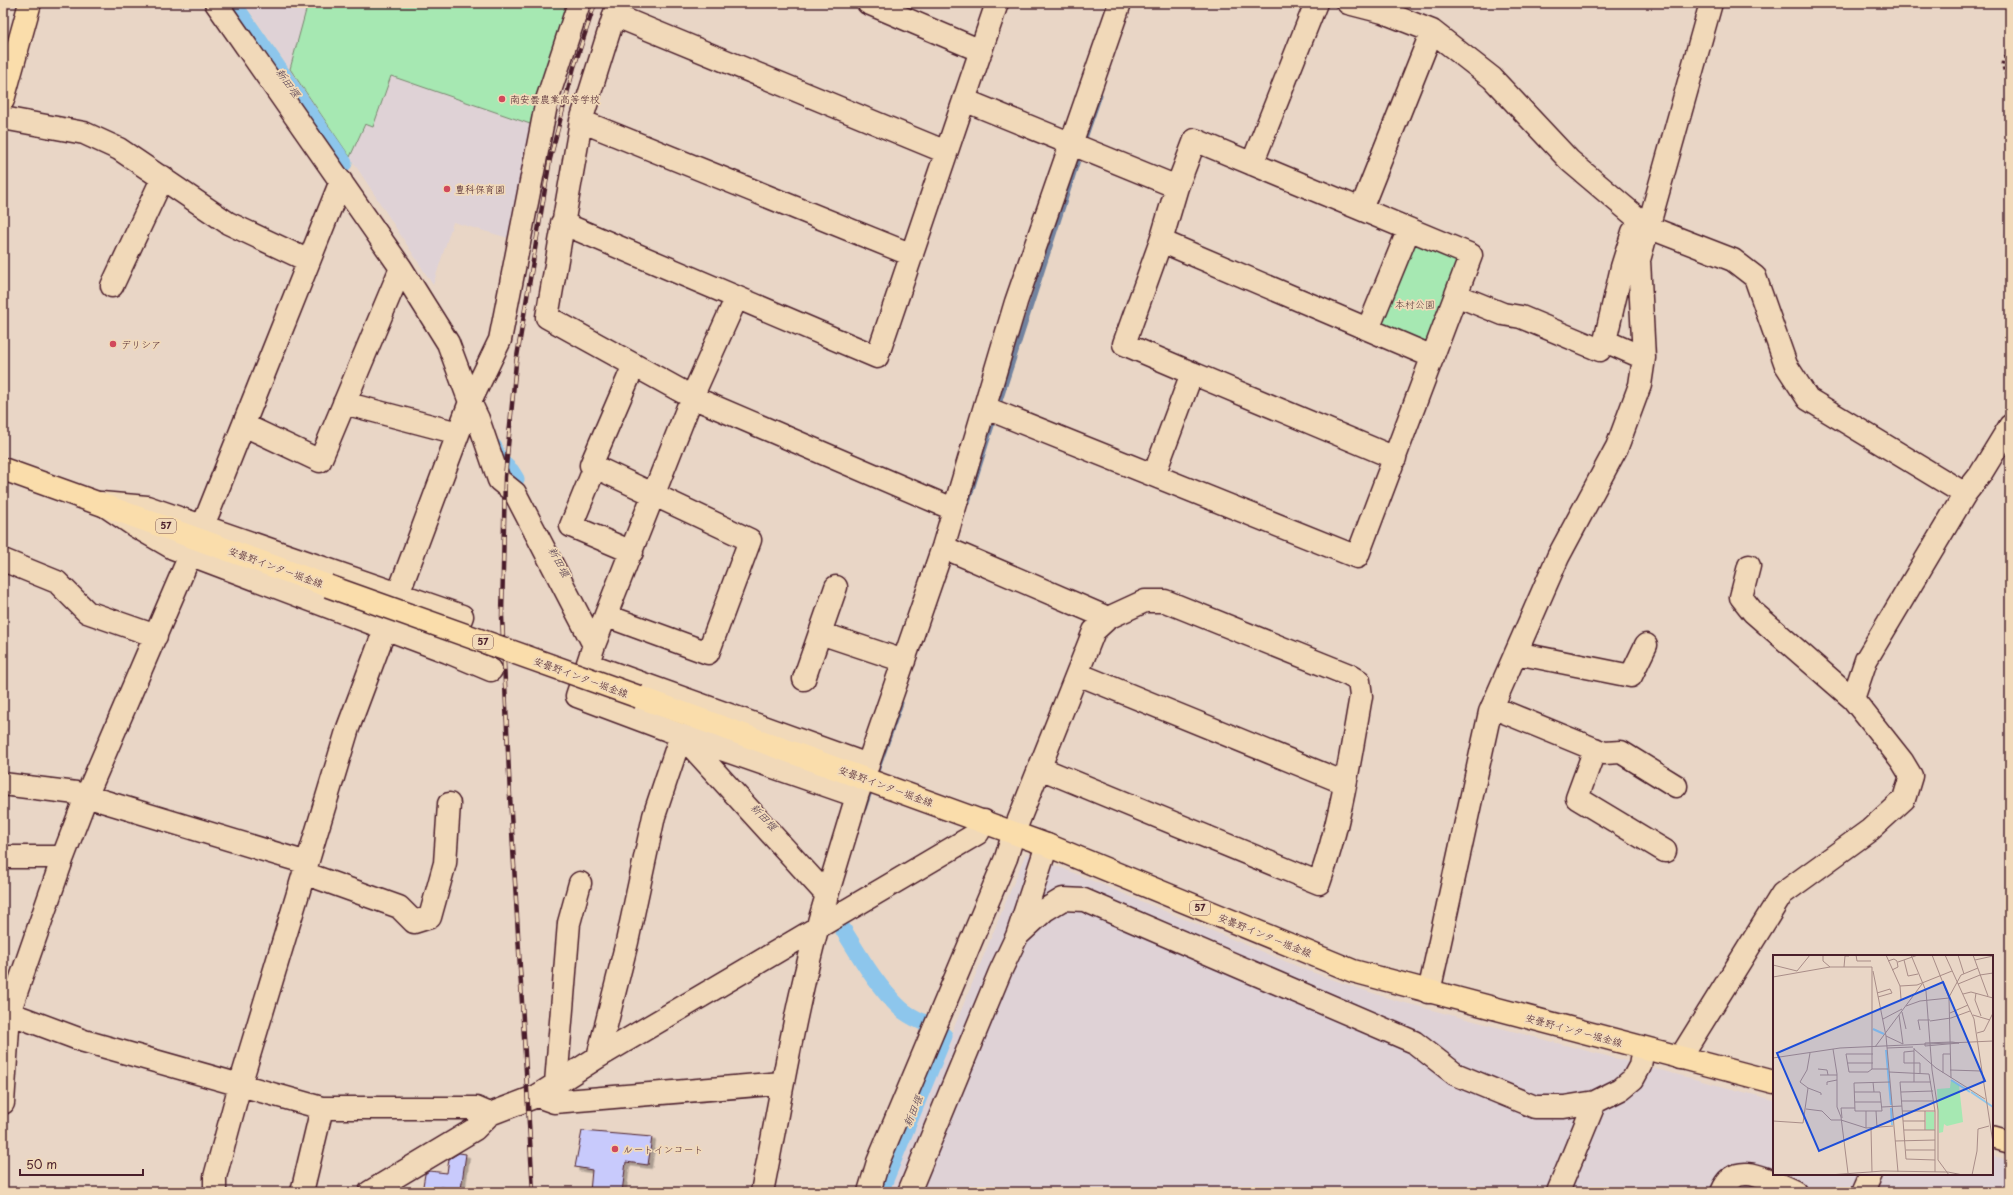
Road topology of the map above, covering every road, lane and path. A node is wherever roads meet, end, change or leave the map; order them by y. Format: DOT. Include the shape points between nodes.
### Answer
graph roads {
  1 [pos="30,3"];
  2 [pos="216,3"];
  3 [pos="579,3"];
  4 [pos="868,3"];
  5 [pos="997,3"];
  6 [pos="1120,3"];
  7 [pos="1316,3"];
  8 [pos="1348,3"];
  9 [pos="1711,3"];
  10 [pos="1385,8"];
  11 [pos="616,9"];
  12 [pos="1432,32"];
  13 [pos="2010,45"];
  14 [pos="981,51"];
  15 [pos="2010,81"];
  16 [pos="3,100"];
  17 [pos="964,100"];
  18 [pos="3,118"];
  19 [pos="581,121"];
  20 [pos="1071,143"];
  21 [pos="946,152"];
  22 [pos="1252,164"];
  23 [pos="162,177"];
  24 [pos="341,181"];
  25 [pos="1177,187"];
  26 [pos="1361,209"];
  27 [pos="562,223"];
  28 [pos="1643,223"];
  29 [pos="1409,229"];
  30 [pos="1161,242"];
  31 [pos="912,255"];
  32 [pos="309,261"];
  33 [pos="401,268"];
  34 [pos="112,286"];
  35 [pos="1456,295"];
  36 [pos="736,299"];
  37 [pos="1368,329"];
  38 [pos="1605,341"];
  39 [pos="1433,357"];
  40 [pos="1644,358"];
  41 [pos="634,365"];
  42 [pos="1192,373"];
  43 [pos="692,397"];
  44 [pos="470,402"];
  45 [pos="344,403"];
  46 [pos="986,408"];
  47 [pos="244,425"];
  48 [pos="2010,426"];
  49 [pos="458,433"];
  50 [pos="1395,458"];
  51 [pos="595,467"];
  52 [pos="3,469"];
  53 [pos="1154,475"];
  54 [pos="1964,494"];
  55 [pos="653,496"];
  56 [pos="954,508"];
  57 [pos="196,539"];
  58 [pos="943,547"];
  59 [pos="632,552"];
  60 [pos="3,560"];
  61 [pos="1749,566"];
  62 [pos="836,587"];
  63 [pos="398,593"];
  64 [pos="607,616"];
  65 [pos="1108,618"];
  66 [pos="385,627"];
  67 [pos="820,633"];
  68 [pos="156,636"];
  69 [pos="1646,645"];
  70 [pos="448,652"];
  71 [pos="1516,654"];
  72 [pos="591,655"];
  73 [pos="904,661"];
  74 [pos="490,670"];
  75 [pos="1078,674"];
  76 [pos="804,679"];
  77 [pos="1853,699"];
  78 [pos="1492,707"];
  79 [pos="681,735"];
  80 [pos="1595,749"];
  81 [pos="1040,768"];
  82 [pos="863,780"];
  83 [pos="1345,783"];
  84 [pos="3,784"];
  85 [pos="1676,786"];
  86 [pos="86,797"];
  87 [pos="449,804"];
  88 [pos="984,821"];
  89 [pos="1014,832"];
  90 [pos="1047,845"];
  91 [pos="1664,851"];
  92 [pos="3,857"];
  93 [pos="63,857"];
  94 [pos="306,868"];
  95 [pos="580,883"];
  96 [pos="827,895"];
  97 [pos="817,926"];
  98 [pos="1017,936"];
  99 [pos="1429,992"];
  100 [pos="6,1016"];
  101 [pos="1643,1048"];
  102 [pos="598,1057"];
  103 [pos="1680,1058"];
  104 [pos="1773,1082"];
  105 [pos="556,1083"];
  106 [pos="782,1084"];
  107 [pos="240,1085"];
  108 [pos="537,1096"];
  109 [pos="1595,1102"];
  110 [pos="3,1103"];
  111 [pos="322,1108"];
  112 [pos="490,1114"];
  113 [pos="1993,1137"];
  114 [pos="2010,1142"];
  115 [pos="1871,1175"];
  116 [pos="215,1192"];
  117 [pos="302,1192"];
  118 [pos="370,1192"];
  119 [pos="762,1192"];
  120 [pos="869,1192"];
  121 [pos="909,1192"];
  122 [pos="1558,1192"];
  123 [pos="1722,1192"];
  124 [pos="1795,1192"];
  125 [pos="1863,1192"];
  1 -- 16 [label="main road"];
  2 -- 24 [label="street"];
  3 -- 44 [label="street" via="547,100 500,340"];
  4 -- 14 [label="street"];
  5 -- 14 [label="street"];
  6 -- 20 [label="street"];
  7 -- 22 [label="street"];
  8 -- 10 [label="street"];
  9 -- 28 [label="street"];
  10 -- 12 [label="street"];
  11 -- 19 [label="street"];
  11 -- 21 [label="street"];
  12 -- 26 [label="street"];
  12 -- 28 [label="street" via="1492,78 1570,162"];
  13 -- 15 [label="path" via="2002,63 2003,72"];
  14 -- 17 [label="street"];
  17 -- 20 [label="street"];
  17 -- 21 [label="street"];
  18 -- 23 [label="street" via="84,134 119,149"];
  19 -- 27 [label="street"];
  19 -- 31 [label="street"];
  20 -- 25 [label="street"];
  20 -- 46 [label="street" via="1016,302"];
  21 -- 31 [label="street"];
  22 -- 25 [label="street" via="1195,140"];
  22 -- 26 [label="street"];
  23 -- 32 [label="street" via="228,223"];
  23 -- 34 [label="street"];
  24 -- 32 [label="street"];
  24 -- 33 [label="street"];
  25 -- 30 [label="street"];
  26 -- 29 [label="street"];
  27 -- 36 [label="street"];
  27 -- 41 [label="street" via="547,317"];
  28 -- 38 [label="street" via="1622,267"];
  28 -- 40 [label="street" via="1639,260"];
  28 -- 54 [label="street" via="1733,260 1755,277 1786,364 1808,399"];
  29 -- 35 [label="street" via="1471,254"];
  29 -- 37 [label="street"];
  30 -- 37 [label="street"];
  30 -- 42 [label="street" via="1124,344"];
  31 -- 36 [label="street" via="877,357"];
  32 -- 47 [label="street"];
  33 -- 44 [label="street" via="448,343"];
  33 -- 45 [label="street"];
  35 -- 38 [label="street" via="1502,314 1521,317 1600,350"];
  35 -- 39 [label="street"];
  36 -- 43 [label="street"];
  37 -- 39 [label="street"];
  38 -- 40 [label="street"];
  39 -- 50 [label="street"];
  40 -- 71 [label="street" via="1640,385 1617,447 1558,557"];
  41 -- 43 [label="street"];
  41 -- 51 [label="street" via="591,465"];
  42 -- 50 [label="street"];
  42 -- 53 [label="street"];
  43 -- 55 [label="street"];
  43 -- 56 [label="street"];
  44 -- 49 [label="street"];
  44 -- 72 [label="street" via="498,480 515,493"];
  45 -- 47 [label="street" via="320,461"];
  45 -- 49 [label="street"];
  46 -- 53 [label="street"];
  46 -- 56 [label="street"];
  47 -- 57 [label="street"];
  48 -- 54 [label="street" via="1980,475"];
  49 -- 63 [label="street"];
  50 -- 53 [label="street" via="1357,557"];
  51 -- 55 [label="street"];
  51 -- 59 [label="street" via="571,526"];
  52 -- 57 [label="main road, 安曇野インター堀金線 / 57"];
  54 -- 77 [label="street" via="1866,660"];
  55 -- 59 [label="street"];
  55 -- 64 [label="street" via="750,540 708,653"];
  56 -- 58 [label="street"];
  57 -- 63 [label="street"];
  57 -- 66 [label="street"];
  57 -- 68 [label="street"];
  57 -- 82 [label="main road, 安曇野インター堀金線 / 57, bridge"];
  58 -- 65 [label="street"];
  58 -- 73 [label="street"];
  59 -- 64 [label="street"];
  60 -- 68 [label="street" via="57,582 87,612"];
  61 -- 77 [label="street" via="1741,597 1753,612"];
  62 -- 67 [label="street"];
  63 -- 66 [label="street"];
  63 -- 70 [label="street" via="462,616"];
  64 -- 72 [label="street"];
  65 -- 75 [label="street" via="1094,631"];
  65 -- 83 [label="street" via="1145,601 1165,601 1359,681 1361,696"];
  66 -- 70 [label="street"];
  66 -- 94 [label="street" via="348,728"];
  67 -- 73 [label="street"];
  67 -- 76 [label="street"];
  68 -- 86 [label="street"];
  69 -- 71 [label="street" via="1631,676"];
  70 -- 74 [label="street"];
  71 -- 78 [label="street"];
  72 -- 79 [label="street" via="577,696"];
  72 -- 82 [label="street"];
  73 -- 82 [label="street"];
  75 -- 81 [label="street"];
  75 -- 83 [label="street"];
  77 -- 103 [label="street" via="1911,776 1904,799 1870,830 1782,894"];
  78 -- 80 [label="street"];
  78 -- 99 [label="street"];
  79 -- 82 [label="street"];
  79 -- 96 [label="street"];
  79 -- 102 [label="street" via="654,816 627,942"];
  80 -- 85 [label="street" via="1620,752"];
  80 -- 91 [label="street" via="1577,798"];
  81 -- 83 [label="street" via="1319,883 1330,852"];
  81 -- 89 [label="street"];
  82 -- 88 [label="main road, 安曇野インター堀金線 / 57"];
  82 -- 96 [label="street"];
  84 -- 86 [label="street" via="76,792"];
  86 -- 93 [label="street"];
  86 -- 94 [label="street"];
  87 -- 94 [label="street" via="445,863 430,917 414,922 399,907"];
  88 -- 89 [label="main road, 安曇野インター堀金線 / 57"];
  88 -- 97 [label="street" via="978,833"];
  89 -- 90 [label="main road, 安曇野インター堀金線 / 57"];
  89 -- 120 [label="street" via="1006,858 878,1162"];
  90 -- 98 [label="street"];
  90 -- 99 [label="main road, 安曇野インター堀金線 / 57" via="1353,971"];
  92 -- 93 [label="street"];
  93 -- 100 [label="street"];
  94 -- 107 [label="street"];
  95 -- 105 [label="street" via="570,923"];
  96 -- 97 [label="street"];
  97 -- 102 [label="street"];
  97 -- 106 [label="street"];
  98 -- 109 [label="street" via="1045,910 1063,899 1084,900 1414,1042 1455,1074 1535,1107 1564,1107"];
  98 -- 121 [label="street"];
  99 -- 101 [label="main road, 安曇野インター堀金線 / 57"];
  100 -- 107 [label="street"];
  100 -- 110 [label="street"];
  101 -- 103 [label="main road, 安曇野インター堀金線 / 57"];
  101 -- 109 [label="street" via="1640,1066 1633,1080 1621,1090"];
  102 -- 105 [label="street"];
  103 -- 104 [label="main road, 安曇野インター堀金線 / 57"];
  105 -- 108 [label="street"];
  106 -- 108 [label="street" via="554,1102"];
  106 -- 119 [label="street"];
  107 -- 111 [label="street"];
  107 -- 116 [label="street" via="215,1177"];
  108 -- 112 [label="street"];
  109 -- 122 [label="street"];
  111 -- 112 [label="street" via="476,1108"];
  111 -- 117 [label="street"];
  112 -- 118 [label="street" via="475,1129"];
  113 -- 114 [label="main road"];
  115 -- 125 [label="street"];
  123 -- 124 [label="street" via="1726,1181 1740,1173 1754,1174"];
}
